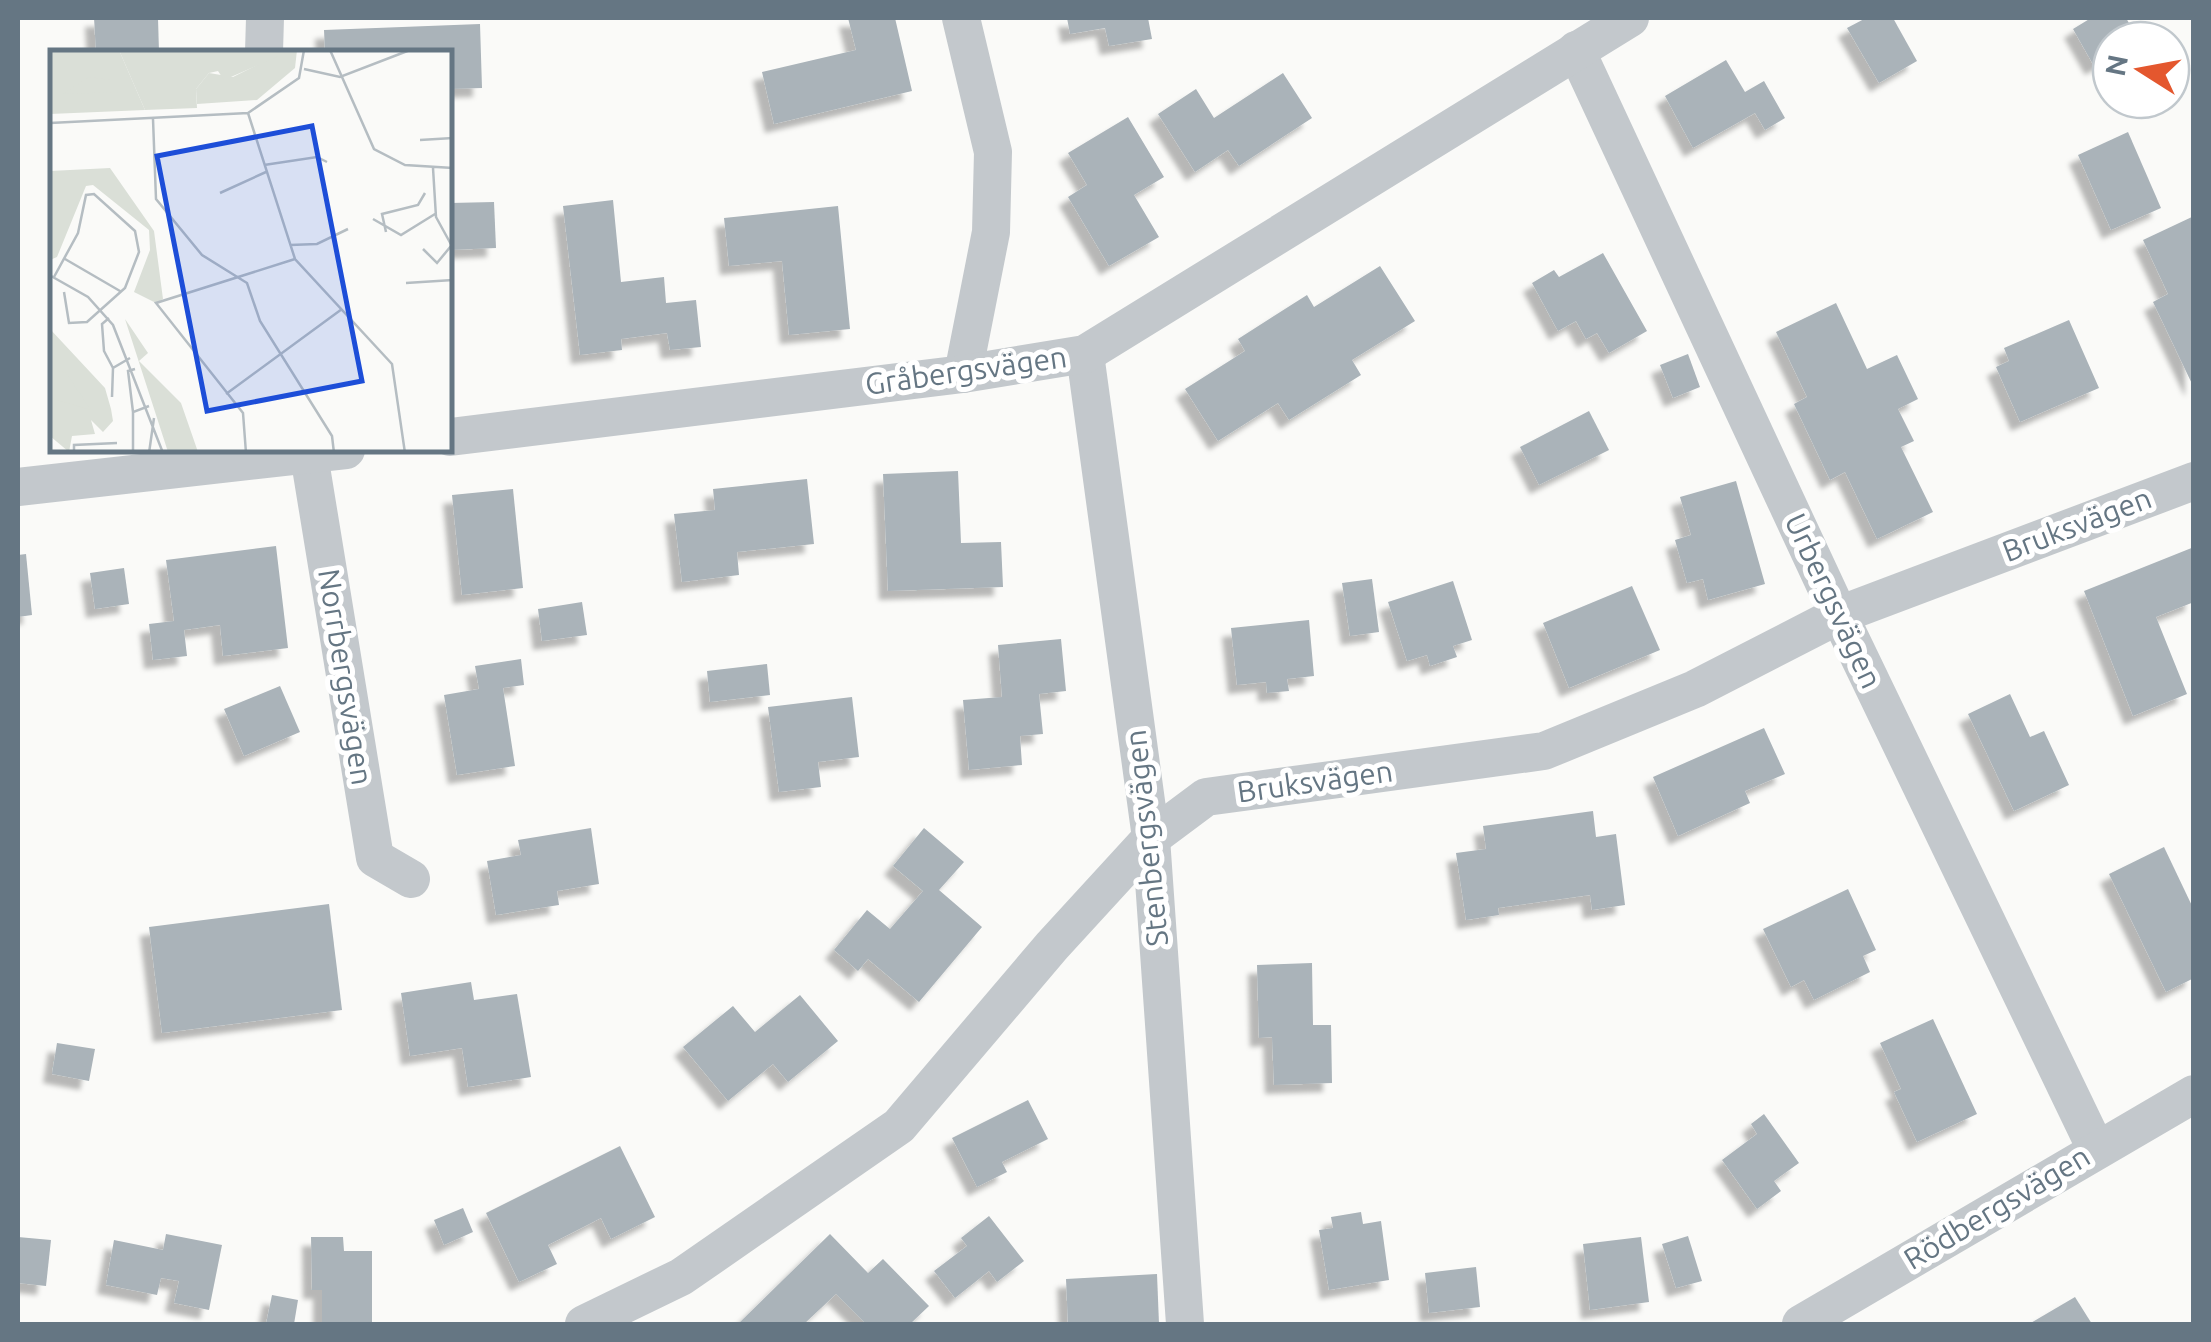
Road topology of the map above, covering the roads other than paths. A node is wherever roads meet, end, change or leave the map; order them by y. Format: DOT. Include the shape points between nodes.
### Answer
graph roads {
  1 [pos="265,18"];
  2 [pos="962,18"];
  3 [pos="1630,18"];
  4 [pos="264,50"];
  5 [pos="1576,50"];
  6 [pos="1085,354"];
  7 [pos="963,374"];
  8 [pos="452,437"];
  9 [pos="327,452"];
  10 [pos="247,456"];
  11 [pos="2194,480"];
  12 [pos="18,487"];
  13 [pos="1839,616"];
  14 [pos="1151,838"];
  15 [pos="411,879"];
  16 [pos="2194,1094"];
  17 [pos="2096,1150"];
  18 [pos="584,1324"];
  19 [pos="1185,1324"];
  20 [pos="1801,1324"];
  1 -- 4 [label="street"];
  2 -- 7 [label="street" via="993,152 991,232"];
  3 -- 5 [label="street, Gråbergsvägen"];
  5 -- 6 [label="street, Gråbergsvägen"];
  5 -- 13 [label="street, Urbergsvägen"];
  6 -- 7 [label="street, Gråbergsvägen"];
  6 -- 14 [label="street, Stenbergsvägen"];
  7 -- 8 [label="street, Gråbergsvägen"];
  9 -- 10 [label="street"];
  9 -- 15 [label="street, Norrbergsvägen" via="375,858"];
  10 -- 12 [label="street"];
  11 -- 13 [label="street, Bruksvägen"];
  13 -- 14 [label="street, Bruksvägen" via="1695,689 1544,750 1206,798"];
  13 -- 17 [label="street, Urbergsvägen"];
  14 -- 18 [label="street, Bruksvägen" via="899,1126 681,1277"];
  14 -- 19 [label="street, Stenbergsvägen"];
  16 -- 17 [label="street, Rödbergsvägen"];
  17 -- 20 [label="street, Rödbergsvägen"];
}
